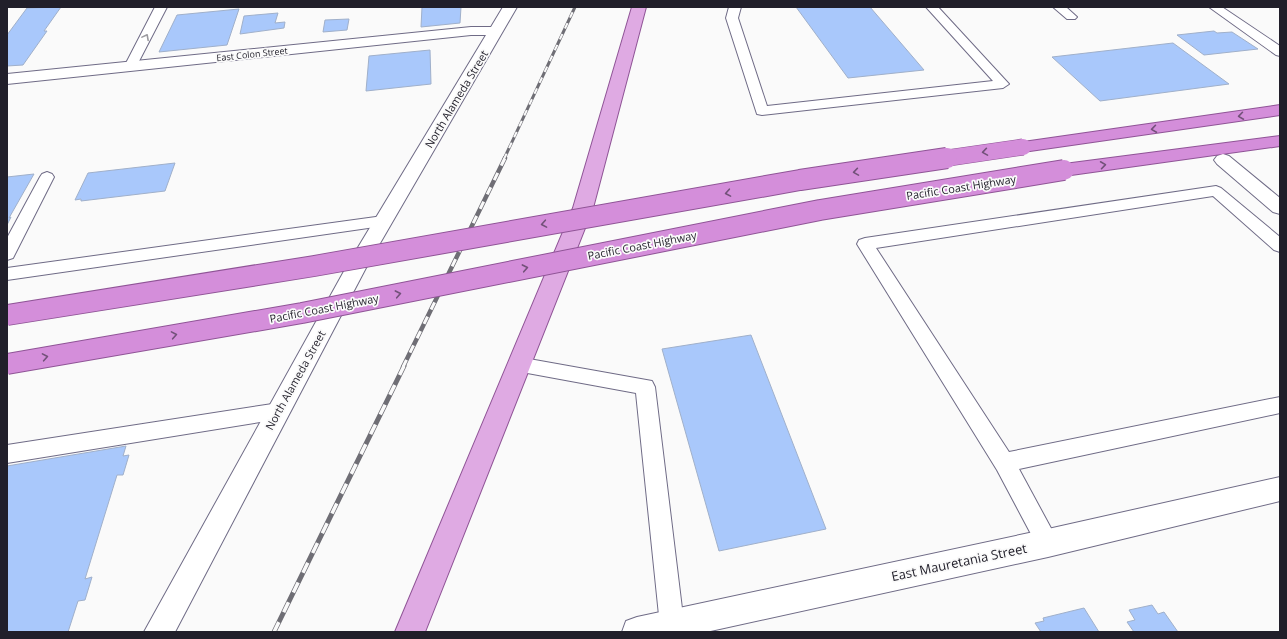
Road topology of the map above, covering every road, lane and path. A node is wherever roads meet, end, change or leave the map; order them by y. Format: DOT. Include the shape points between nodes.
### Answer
graph roads {
  1 [pos="162,7"];
  2 [pos="510,7"];
  3 [pos="639,7"];
  4 [pos="735,7"];
  5 [pos="932,7"];
  6 [pos="1059,7"];
  7 [pos="1215,7"];
  8 [pos="1071,17"];
  9 [pos="497,31"];
  10 [pos="1280,52"];
  11 [pos="130,67"];
  12 [pos="7,79"];
  13 [pos="1280,110"];
  14 [pos="1280,141"];
  15 [pos="1223,160"];
  16 [pos="47,177"];
  17 [pos="1280,208"];
  18 [pos="383,221"];
  19 [pos="1280,246"];
  20 [pos="7,254"];
  21 [pos="7,274"];
  22 [pos="7,315"];
  23 [pos="7,364"];
  24 [pos="518,365"];
  25 [pos="1280,405"];
  26 [pos="279,411"];
  27 [pos="7,454"];
  28 [pos="1004,463"];
  29 [pos="1280,489"];
  30 [pos="1048,543"];
  31 [pos="672,624"];
  32 [pos="159,632"];
  33 [pos="410,632"];
  34 [pos="638,632"];
  11 -- 1 [label="lane, one-way"];
  2 -- 9 [label="street, North Alameda Street"];
  3 -- 24 [label="main road" via="583,208"];
  4 -- 5 [label="lane" via="732,18 762,111 1003,84"];
  6 -- 8 [label="lane"];
  7 -- 10 [label="lane"];
  9 -- 11 [label="street, East Colon Street" via="471,31"];
  9 -- 18 [label="street, North Alameda Street"];
  11 -- 12 [label="street, East Colon Street"];
  13 -- 22 [label="highway, one-way, bridge" via="800,180 314,266"];
  23 -- 14 [label="highway, Pacific Coast Highway, one-way, bridge" via="302,313 820,210 1064,170"];
  15 -- 17 [label="street"];
  16 -- 20 [label="lane"];
  18 -- 21 [label="lane"];
  18 -- 26 [label="street, North Alameda Street"];
  19 -- 28 [label="lane" via="1216,191 865,244"];
  24 -- 31 [label="lane" via="645,387"];
  24 -- 33 [label="main road"];
  25 -- 28 [label="lane"];
  26 -- 27 [label="lane"];
  26 -- 32 [label="street, North Alameda Street"];
  28 -- 30 [label="lane"];
  29 -- 30 [label="street, East Mauretania Street"];
  30 -- 31 [label="street, East Mauretania Street"];
  31 -- 34 [label="street, East Mauretania Street"];
}
